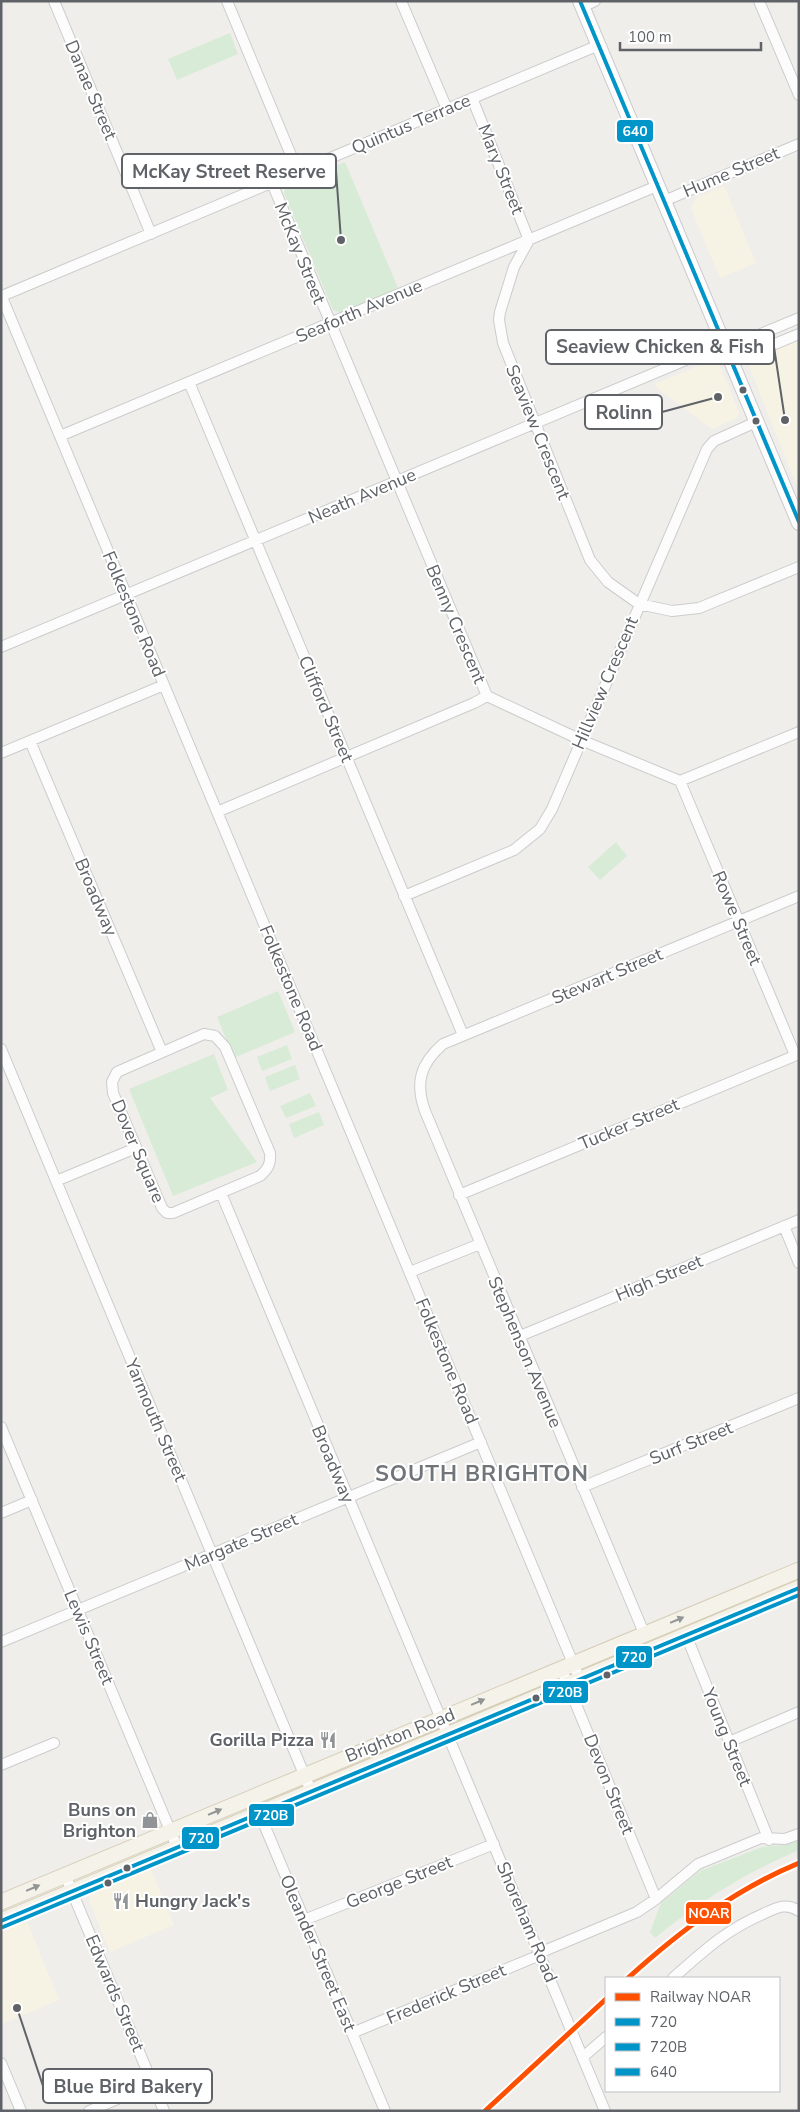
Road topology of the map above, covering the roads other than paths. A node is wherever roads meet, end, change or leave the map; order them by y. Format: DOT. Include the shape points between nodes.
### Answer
graph roads {
  1 [pos="54,1"];
  2 [pos="227,1"];
  3 [pos="401,1"];
  4 [pos="759,1"];
  5 [pos="586,3"];
  6 [pos="598,45"];
  7 [pos="799,96"];
  8 [pos="472,98"];
  9 [pos="447,109"];
  10 [pos="799,144"];
  11 [pos="298,172"];
  12 [pos="272,183"];
  13 [pos="657,186"];
  14 [pos="664,201"];
  15 [pos="151,234"];
  16 [pos="529,240"];
  17 [pos="2,295"];
  18 [pos="799,318"];
  19 [pos="329,323"];
  20 [pos="799,334"];
  21 [pos="727,352"];
  22 [pos="189,382"];
  23 [pos="756,422"];
  24 [pos="534,424"];
  25 [pos="60,436"];
  26 [pos="396,482"];
  27 [pos="794,500"];
  28 [pos="799,523"];
  29 [pos="256,540"];
  30 [pos="799,567"];
  31 [pos="126,595"];
  32 [pos="639,604"];
  33 [pos="1,647"];
  34 [pos="164,685"];
  35 [pos="487,696"];
  36 [pos="799,732"];
  37 [pos="581,740"];
  38 [pos="30,741"];
  39 [pos="1,753"];
  40 [pos="347,758"];
  41 [pos="680,781"];
  42 [pos="217,812"];
  43 [pos="404,896"];
  44 [pos="799,896"];
  45 [pos="738,921"];
  46 [pos="463,1036"];
  47 [pos="1,1049"];
  48 [pos="162,1052"];
  49 [pos="797,1054"];
  50 [pos="424,1068"];
  51 [pos="136,1148"];
  52 [pos="56,1180"];
  53 [pos="221,1194"];
  54 [pos="459,1195"];
  55 [pos="799,1220"];
  56 [pos="784,1226"];
  57 [pos="480,1244"];
  58 [pos="799,1263"];
  59 [pos="410,1272"];
  60 [pos="520,1336"];
  61 [pos="799,1398"];
  62 [pos="1,1427"];
  63 [pos="481,1442"];
  64 [pos="582,1487"];
  65 [pos="347,1498"];
  66 [pos="32,1500"];
  67 [pos="1,1513"];
  68 [pos="212,1554"];
  69 [pos="799,1570"];
  70 [pos="799,1588"];
  71 [pos="78,1610"];
  72 [pos="644,1634"];
  73 [pos="686,1635"];
  74 [pos="1,1642"];
  75 [pos="567,1666"];
  76 [pos="574,1683"];
  77 [pos="799,1712"];
  78 [pos="441,1718"];
  79 [pos="448,1734"];
  80 [pos="729,1742"];
  81 [pos="54,1743"];
  82 [pos="1,1765"];
  83 [pos="304,1774"];
  84 [pos="311,1791"];
  85 [pos="252,1796"];
  86 [pos="259,1813"];
  87 [pos="170,1831"];
  88 [pos="799,1834"];
  89 [pos="769,1840"];
  90 [pos="494,1844"];
  91 [pos="177,1847"];
  92 [pos="65,1875"];
  93 [pos="72,1892"];
  94 [pos="656,1899"];
  95 [pos="1,1902"];
  96 [pos="799,1911"];
  97 [pos="304,1920"];
  98 [pos="1,1921"];
  99 [pos="540,1955"];
  100 [pos="674,1977"];
  101 [pos="352,2033"];
  102 [pos="605,2038"];
  103 [pos="583,2057"];
  104 [pos="1,2063"];
  105 [pos="153,2084"];
  106 [pos="21,2111"];
  107 [pos="89,2111"];
  108 [pos="164,2111"];
  109 [pos="385,2111"];
  110 [pos="605,2111"];
  1 -- 15 [label="street, Danae Street"];
  2 -- 11 [label="street"];
  3 -- 9 [label="street"];
  4 -- 7 [label="street"];
  5 -- 6 [label="main road"];
  6 -- 8 [label="street, Quintus Terrace"];
  6 -- 13 [label="main road"];
  8 -- 9 [label="street, Quintus Terrace"];
  8 -- 16 [label="street, Mary Street"];
  9 -- 11 [label="street, Quintus Terrace"];
  10 -- 14 [label="street, Hume Street"];
  11 -- 12 [label="street, Quintus Terrace"];
  12 -- 15 [label="street, Quintus Terrace"];
  12 -- 19 [label="street, McKay Street"];
  13 -- 14 [label="main road"];
  13 -- 16 [label="street, Seaforth Avenue"];
  14 -- 21 [label="main road"];
  15 -- 17 [label="street, Quintus Terrace"];
  16 -- 19 [label="street, Seaforth Avenue"];
  16 -- 24 [label="street, Seaview Crescent" via="514,267 499,320 505,352"];
  17 -- 25 [label="street, Folkestone Road"];
  18 -- 21 [label="street"];
  19 -- 22 [label="street, Seaforth Avenue"];
  19 -- 26 [label="street, Benny Crescent"];
  20 -- 21 [label="street"];
  21 -- 23 [label="main road"];
  21 -- 24 [label="street, Neath Avenue"];
  22 -- 25 [label="street, Seaforth Avenue"];
  22 -- 29 [label="street, Clifford Street"];
  23 -- 27 [label="main road"];
  23 -- 32 [label="street, Hillview Crescent" via="710,444"];
  24 -- 26 [label="street, Neath Avenue"];
  24 -- 32 [label="street, Seaview Crescent" via="590,560 608,582"];
  25 -- 31 [label="street, Folkestone Road"];
  26 -- 29 [label="street, Neath Avenue"];
  26 -- 35 [label="street, Benny Crescent"];
  27 -- 28 [label="main road"];
  29 -- 31 [label="street, Neath Avenue"];
  29 -- 40 [label="street, Clifford Street"];
  30 -- 32 [label="street" via="690,610 672,611"];
  31 -- 33 [label="street, Neath Avenue"];
  31 -- 34 [label="street, Folkestone Road"];
  32 -- 37 [label="street, Hillview Crescent"];
  34 -- 38 [label="street"];
  34 -- 42 [label="street, Folkestone Road"];
  35 -- 37 [label="street, Benny Crescent"];
  35 -- 40 [label="street"];
  36 -- 41 [label="street"];
  37 -- 41 [label="street, Benny Crescent"];
  37 -- 43 [label="street, Hillview Crescent" via="552,809 533,836 514,850"];
  38 -- 39 [label="street"];
  38 -- 48 [label="street, Broadway"];
  40 -- 42 [label="street"];
  40 -- 43 [label="street, Clifford Street"];
  41 -- 45 [label="street, Rowe Street"];
  42 -- 59 [label="street, Folkestone Road"];
  43 -- 46 [label="street, Clifford Street"];
  44 -- 45 [label="street, Stewart Street"];
  45 -- 46 [label="street, Stewart Street"];
  45 -- 49 [label="street, Rowe Street"];
  46 -- 50 [label="street, Stewart Street" via="444,1044 432,1054"];
  47 -- 52 [label="street, Yarmouth Street"];
  48 -- 51 [label="street, Dover Square" via="113,1076 111,1087"];
  48 -- 53 [label="street, Dover Square" via="204,1034 221,1041 270,1153 268,1168 260,1176"];
  49 -- 54 [label="street, Tucker Street"];
  50 -- 54 [label="street, Stephenson Avenue" via="420,1082 422,1103"];
  51 -- 52 [label="street"];
  51 -- 53 [label="street, Dover Square" via="162,1208 167,1212 173,1213"];
  52 -- 68 [label="street, Yarmouth Street"];
  53 -- 65 [label="street, Broadway"];
  54 -- 57 [label="street, Stephenson Avenue"];
  55 -- 56 [label="street, High Street"];
  56 -- 58 [label="street"];
  56 -- 60 [label="street, High Street"];
  57 -- 59 [label="street"];
  57 -- 60 [label="street, Stephenson Avenue"];
  59 -- 63 [label="street, Folkestone Road"];
  60 -- 64 [label="street, Stephenson Avenue"];
  61 -- 64 [label="street, Surf Street"];
  62 -- 66 [label="street, Lewis Street"];
  63 -- 65 [label="street, Margate Street"];
  63 -- 75 [label="street, Folkestone Road"];
  64 -- 72 [label="street, Stephenson Avenue"];
  65 -- 68 [label="street, Margate Street"];
  65 -- 78 [label="street, Broadway"];
  66 -- 67 [label="street"];
  66 -- 71 [label="street, Lewis Street"];
  68 -- 71 [label="street, Margate Street"];
  68 -- 83 [label="street, Yarmouth Street"];
  72 -- 69 [label="main road, Brighton Road, one-way"];
  70 -- 73 [label="main road, Brighton Road"];
  71 -- 74 [label="street, Margate Street"];
  71 -- 87 [label="street, Lewis Street"];
  72 -- 75 [label="main road, Brighton Road"];
  73 -- 76 [label="main road, Brighton Road"];
  73 -- 80 [label="street, Young Street"];
  75 -- 76 [label="street, Devon Street"];
  78 -- 75 [label="main road, Brighton Road, one-way"];
  76 -- 79 [label="main road, Brighton Road"];
  76 -- 94 [label="street, Devon Street"];
  77 -- 80 [label="street"];
  78 -- 79 [label="street, Broadway"];
  78 -- 83 [label="main road, Brighton Road"];
  79 -- 84 [label="main road, Brighton Road"];
  79 -- 90 [label="street, Shoreham Road"];
  80 -- 89 [label="street, Young Street"];
  81 -- 82 [label="street"];
  83 -- 84 [label="street, Yarmouth Street"];
  83 -- 85 [label="main road, Brighton Road"];
  84 -- 86 [label="main road, Brighton Road"];
  85 -- 86 [label="street, Oleander Street East"];
  87 -- 85 [label="main road, Brighton Road, one-way"];
  86 -- 91 [label="main road, Brighton Road"];
  86 -- 97 [label="street, Oleander Street East"];
  87 -- 91 [label="street, Lewis Street"];
  87 -- 92 [label="main road, Brighton Road"];
  88 -- 89 [label="street, Frederick Street"];
  89 -- 94 [label="street, Frederick Street" via="761,1838 698,1864"];
  90 -- 97 [label="street, George Street"];
  90 -- 99 [label="street, Shoreham Road"];
  91 -- 93 [label="main road, Brighton Road"];
  92 -- 93 [label="street, Edwards Street"];
  95 -- 92 [label="main road, Brighton Road, one-way"];
  93 -- 98 [label="main road, Brighton Road"];
  93 -- 105 [label="street, Edwards Street"];
  94 -- 99 [label="street, Frederick Street" via="637,1912"];
  96 -- 100 [label="street" via="784,1906 739,1924"];
  97 -- 101 [label="street, Oleander Street East"];
  99 -- 101 [label="street, Frederick Street"];
  99 -- 103 [label="street, Shoreham Road"];
  101 -- 109 [label="street, Oleander Street East"];
  102 -- 103 [label="street"];
  103 -- 110 [label="street, Shoreham Road"];
  104 -- 106 [label="street"];
  105 -- 107 [label="street"];
  105 -- 108 [label="street, Edwards Street"];
}
